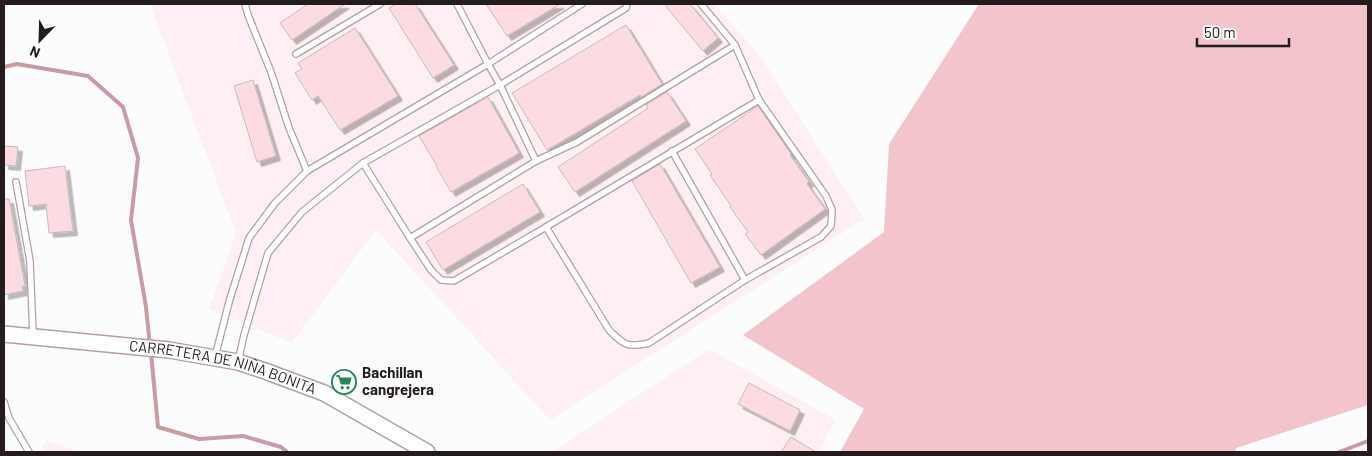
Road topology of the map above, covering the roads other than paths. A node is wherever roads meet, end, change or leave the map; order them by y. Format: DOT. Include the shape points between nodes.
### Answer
graph roads {
  1 [pos="245,4"];
  2 [pos="380,4"];
  3 [pos="457,4"];
  4 [pos="582,4"];
  5 [pos="627,4"];
  6 [pos="701,4"];
  7 [pos="735,46"];
  8 [pos="296,54"];
  9 [pos="488,64"];
  10 [pos="500,85"];
  11 [pos="759,100"];
  12 [pos="672,151"];
  13 [pos="536,161"];
  14 [pos="363,163"];
  15 [pos="307,171"];
  16 [pos="16,182"];
  17 [pos="546,227"];
  18 [pos="410,238"];
  19 [pos="745,280"];
  20 [pos="4,334"];
  21 [pos="33,337"];
  22 [pos="215,357"];
  23 [pos="238,362"];
  24 [pos="4,402"];
  25 [pos="29,452"];
  26 [pos="427,452"];
  1 -- 15 [label="lane"];
  2 -- 8 [label="lane"];
  3 -- 9 [label="lane"];
  4 -- 9 [label="lane"];
  5 -- 10 [label="lane" via="626,8"];
  6 -- 7 [label="lane"];
  7 -- 11 [label="lane"];
  7 -- 13 [label="lane" via="577,142"];
  9 -- 10 [label="lane"];
  9 -- 15 [label="lane"];
  10 -- 13 [label="lane"];
  10 -- 14 [label="lane"];
  11 -- 12 [label="lane"];
  11 -- 19 [label="lane" via="826,196 832,210 831,226 820,237"];
  12 -- 17 [label="lane"];
  12 -- 19 [label="lane"];
  13 -- 18 [label="lane"];
  14 -- 18 [label="lane"];
  14 -- 23 [label="lane" via="302,212 268,253"];
  15 -- 22 [label="lane" via="275,203 249,238"];
  16 -- 21 [label="lane" via="30,261"];
  17 -- 18 [label="lane" via="454,281 441,280"];
  17 -- 19 [label="lane" via="609,330 622,343 635,346 649,343"];
  20 -- 21 [label="main road, CARRETERA DE NIÑA BONITA"];
  21 -- 22 [label="main road, CARRETERA DE NIÑA BONITA"];
  22 -- 23 [label="main road, CARRETERA DE NIÑA BONITA"];
  23 -- 26 [label="main road, CARRETERA DE NIÑA BONITA" via="324,393"];
  24 -- 25 [label="lane" via="9,418"];
}
